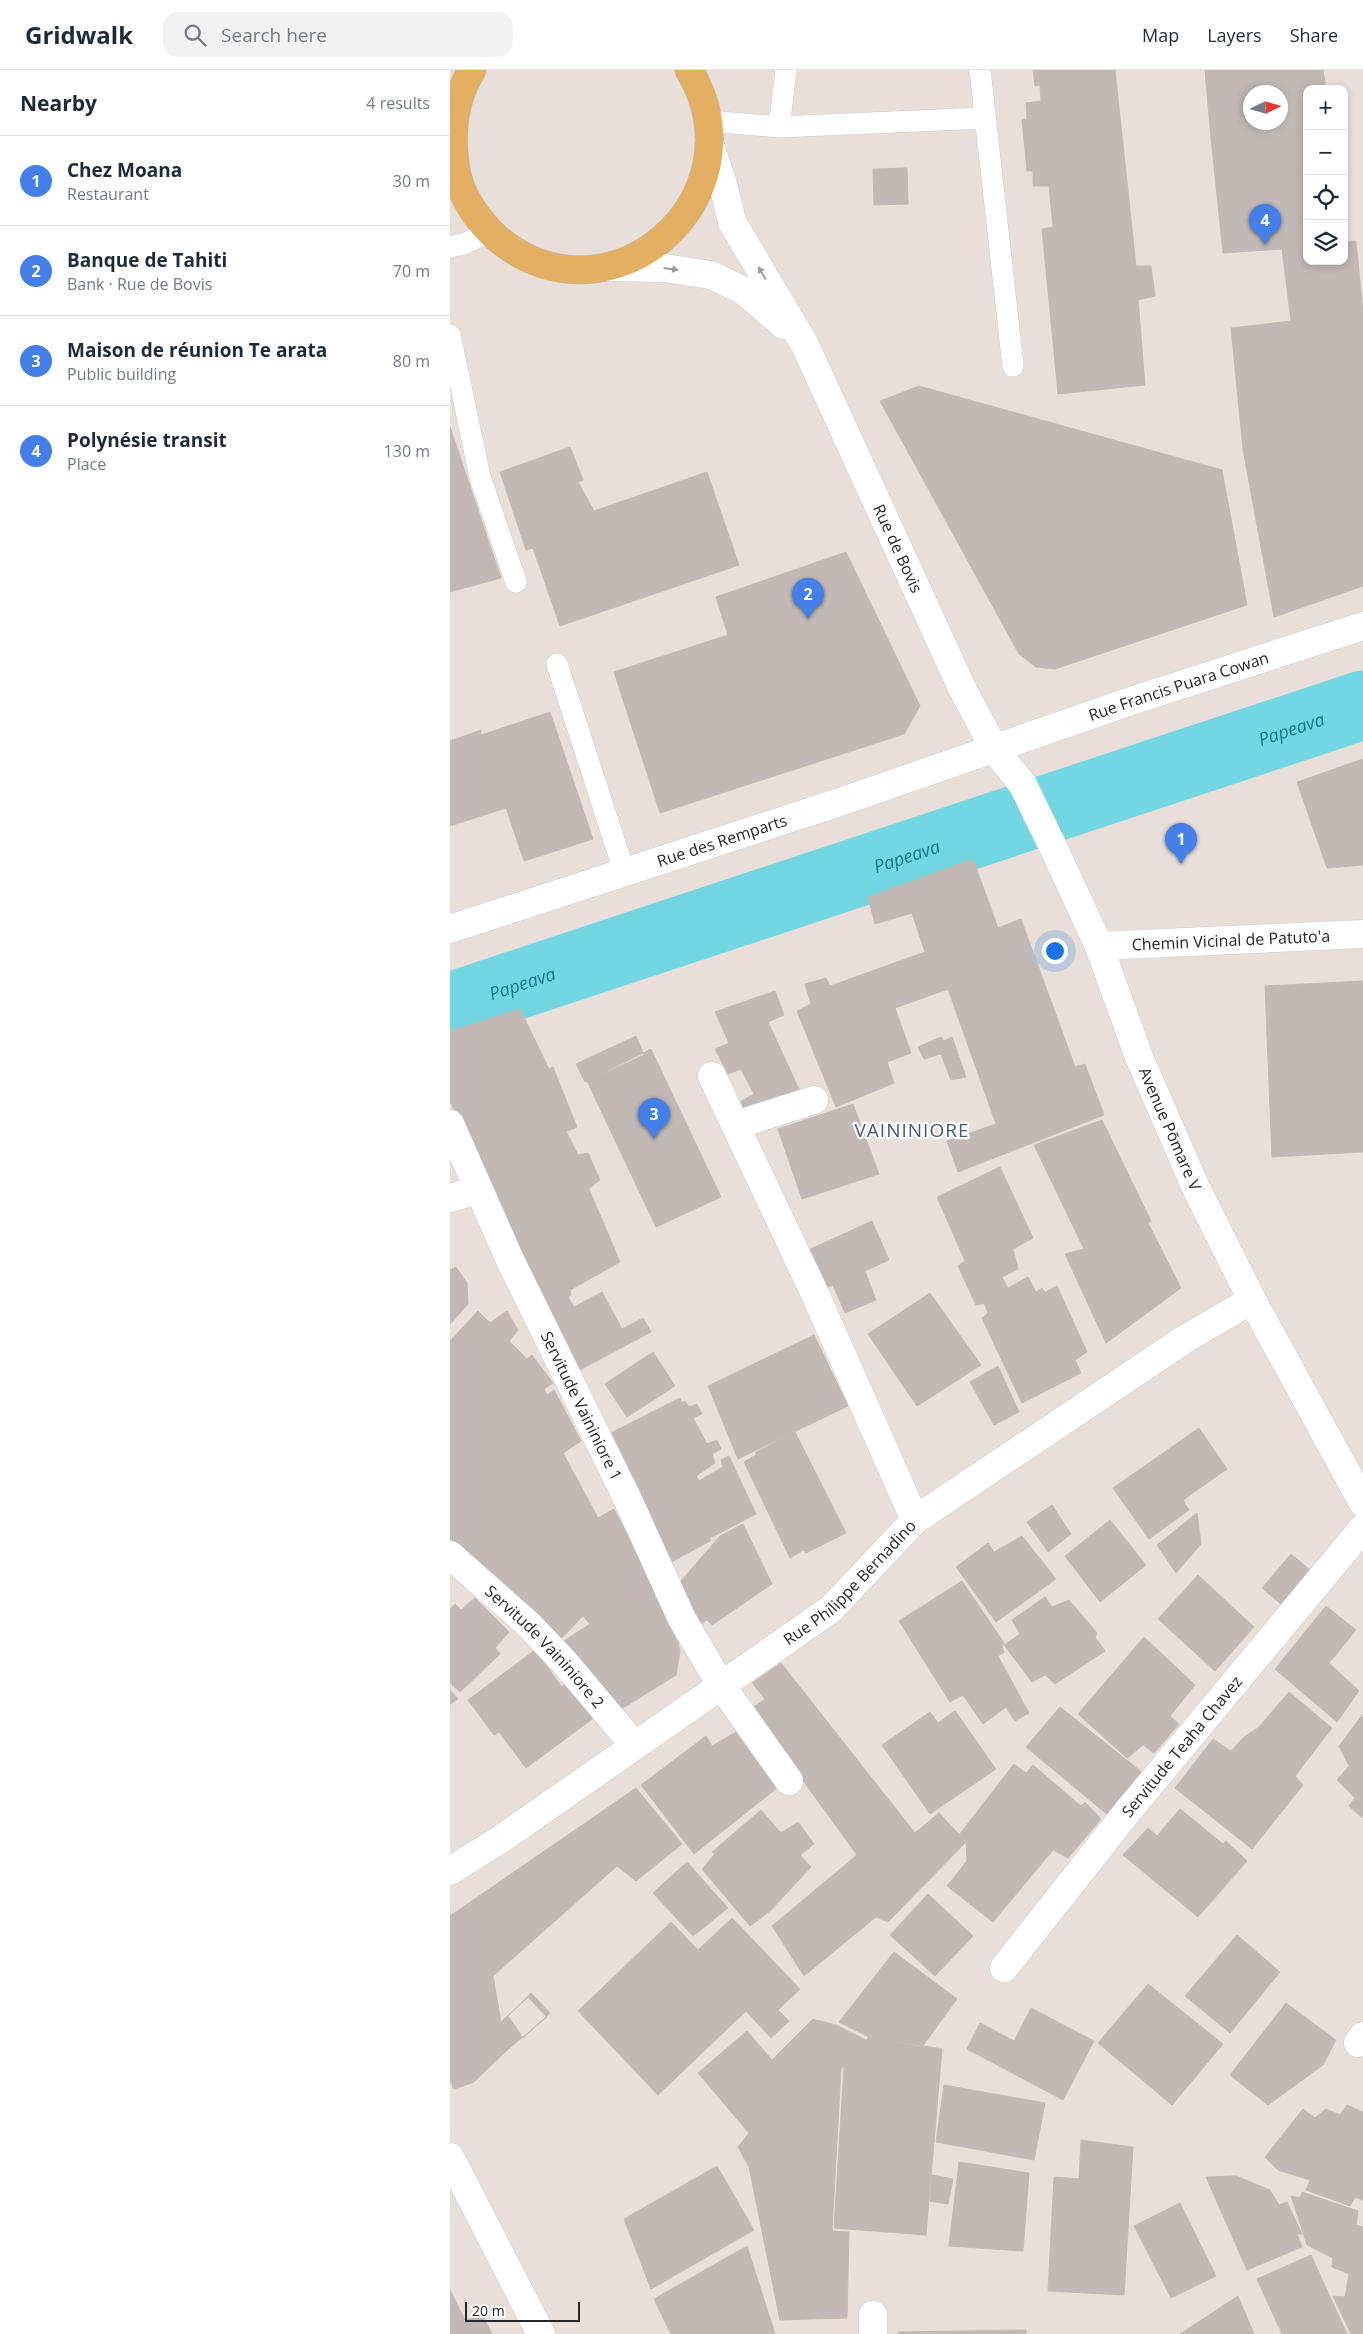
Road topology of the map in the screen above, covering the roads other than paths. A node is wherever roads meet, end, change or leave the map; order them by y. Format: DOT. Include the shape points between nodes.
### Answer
graph roads {
  1 [pos="472,70"];
  2 [pos="689,70"];
  3 [pos="698,70"];
  4 [pos="786,70"];
  5 [pos="980,70"];
  6 [pos="985,118"];
  7 [pos="707,121"];
  8 [pos="779,127"];
  9 [pos="460,198"];
  10 [pos="490,232"];
  11 [pos="450,247"];
  12 [pos="605,267"];
  13 [pos="450,335"];
  14 [pos="805,345"];
  15 [pos="1013,366"];
  16 [pos="516,582"];
  17 [pos="1363,626"];
  18 [pos="556,664"];
  19 [pos="995,750"];
  20 [pos="624,871"];
  21 [pos="450,929"];
  22 [pos="1363,934"];
  23 [pos="1098,946"];
  24 [pos="712,1076"];
  25 [pos="814,1100"];
  26 [pos="450,1124"];
  27 [pos="736,1126"];
  28 [pos="478,1190"];
  29 [pos="450,1198"];
  30 [pos="1252,1300"];
  31 [pos="1363,1503"];
  32 [pos="915,1520"];
  33 [pos="1363,1528"];
  34 [pos="450,1555"];
  35 [pos="721,1686"];
  36 [pos="634,1744"];
  37 [pos="789,1780"];
  38 [pos="450,1871"];
  39 [pos="1004,1968"];
  40 [pos="450,2157"];
  41 [pos="540,2334"];
  1 -- 9 [label="main road" via="456,104 452,130"];
  2 -- 7 [label="main road"];
  3 -- 7 [label="street, Rue de Bovis"];
  4 -- 8 [label="lane"];
  5 -- 6 [label="lane"];
  6 -- 8 [label="lane"];
  6 -- 15 [label="lane"];
  7 -- 8 [label="lane"];
  7 -- 12 [label="main road" via="704,178 679,224 653,247"];
  14 -- 7 [label="street, Rue de Bovis, one-way" via="732,222"];
  9 -- 10 [label="main road"];
  10 -- 11 [label="lane"];
  10 -- 12 [label="main road" via="518,252 543,263 577,269"];
  12 -- 14 [label="street, Rue de Bovis, one-way" via="664,268 711,275 744,291"];
  13 -- 16 [label="lane" via="480,477"];
  14 -- 19 [label="street, Rue de Bovis" via="962,688"];
  17 -- 19 [label="street, Rue Francis Puara Cowan" via="1131,701"];
  18 -- 20 [label="lane"];
  19 -- 20 [label="street, Rue des Remparts"];
  19 -- 23 [label="street, Avenue Pōmare V" via="1023,785"];
  20 -- 21 [label="street, Rue des Remparts"];
  22 -- 23 [label="street, Chemin Vicinal de Patuto'a"];
  23 -- 30 [label="street, Avenue Pōmare V" via="1139,1057 1192,1179"];
  24 -- 27 [label="street"];
  25 -- 27 [label="street"];
  26 -- 28 [label="street, Servitude Vaininiore 1"];
  27 -- 32 [label="street"];
  28 -- 29 [label="street"];
  28 -- 35 [label="street, Servitude Vaininiore 1" via="682,1619"];
  30 -- 31 [label="street, Avenue Pōmare V"];
  30 -- 32 [label="street, Rue Philippe Bernadino" via="1185,1339"];
  32 -- 35 [label="street, Rue Philippe Bernadino" via="831,1609"];
  33 -- 39 [label="street, Servitude Teaha Chavez" via="1128,1811"];
  34 -- 36 [label="street, Servitude Vaininiore 2" via="529,1625"];
  35 -- 36 [label="street, Rue Philippe Bernadino"];
  35 -- 37 [label="street, Servitude Vaininiore 1"];
  36 -- 38 [label="street, Rue Philippe Bernadino"];
  40 -- 41 [label="street"];
}
